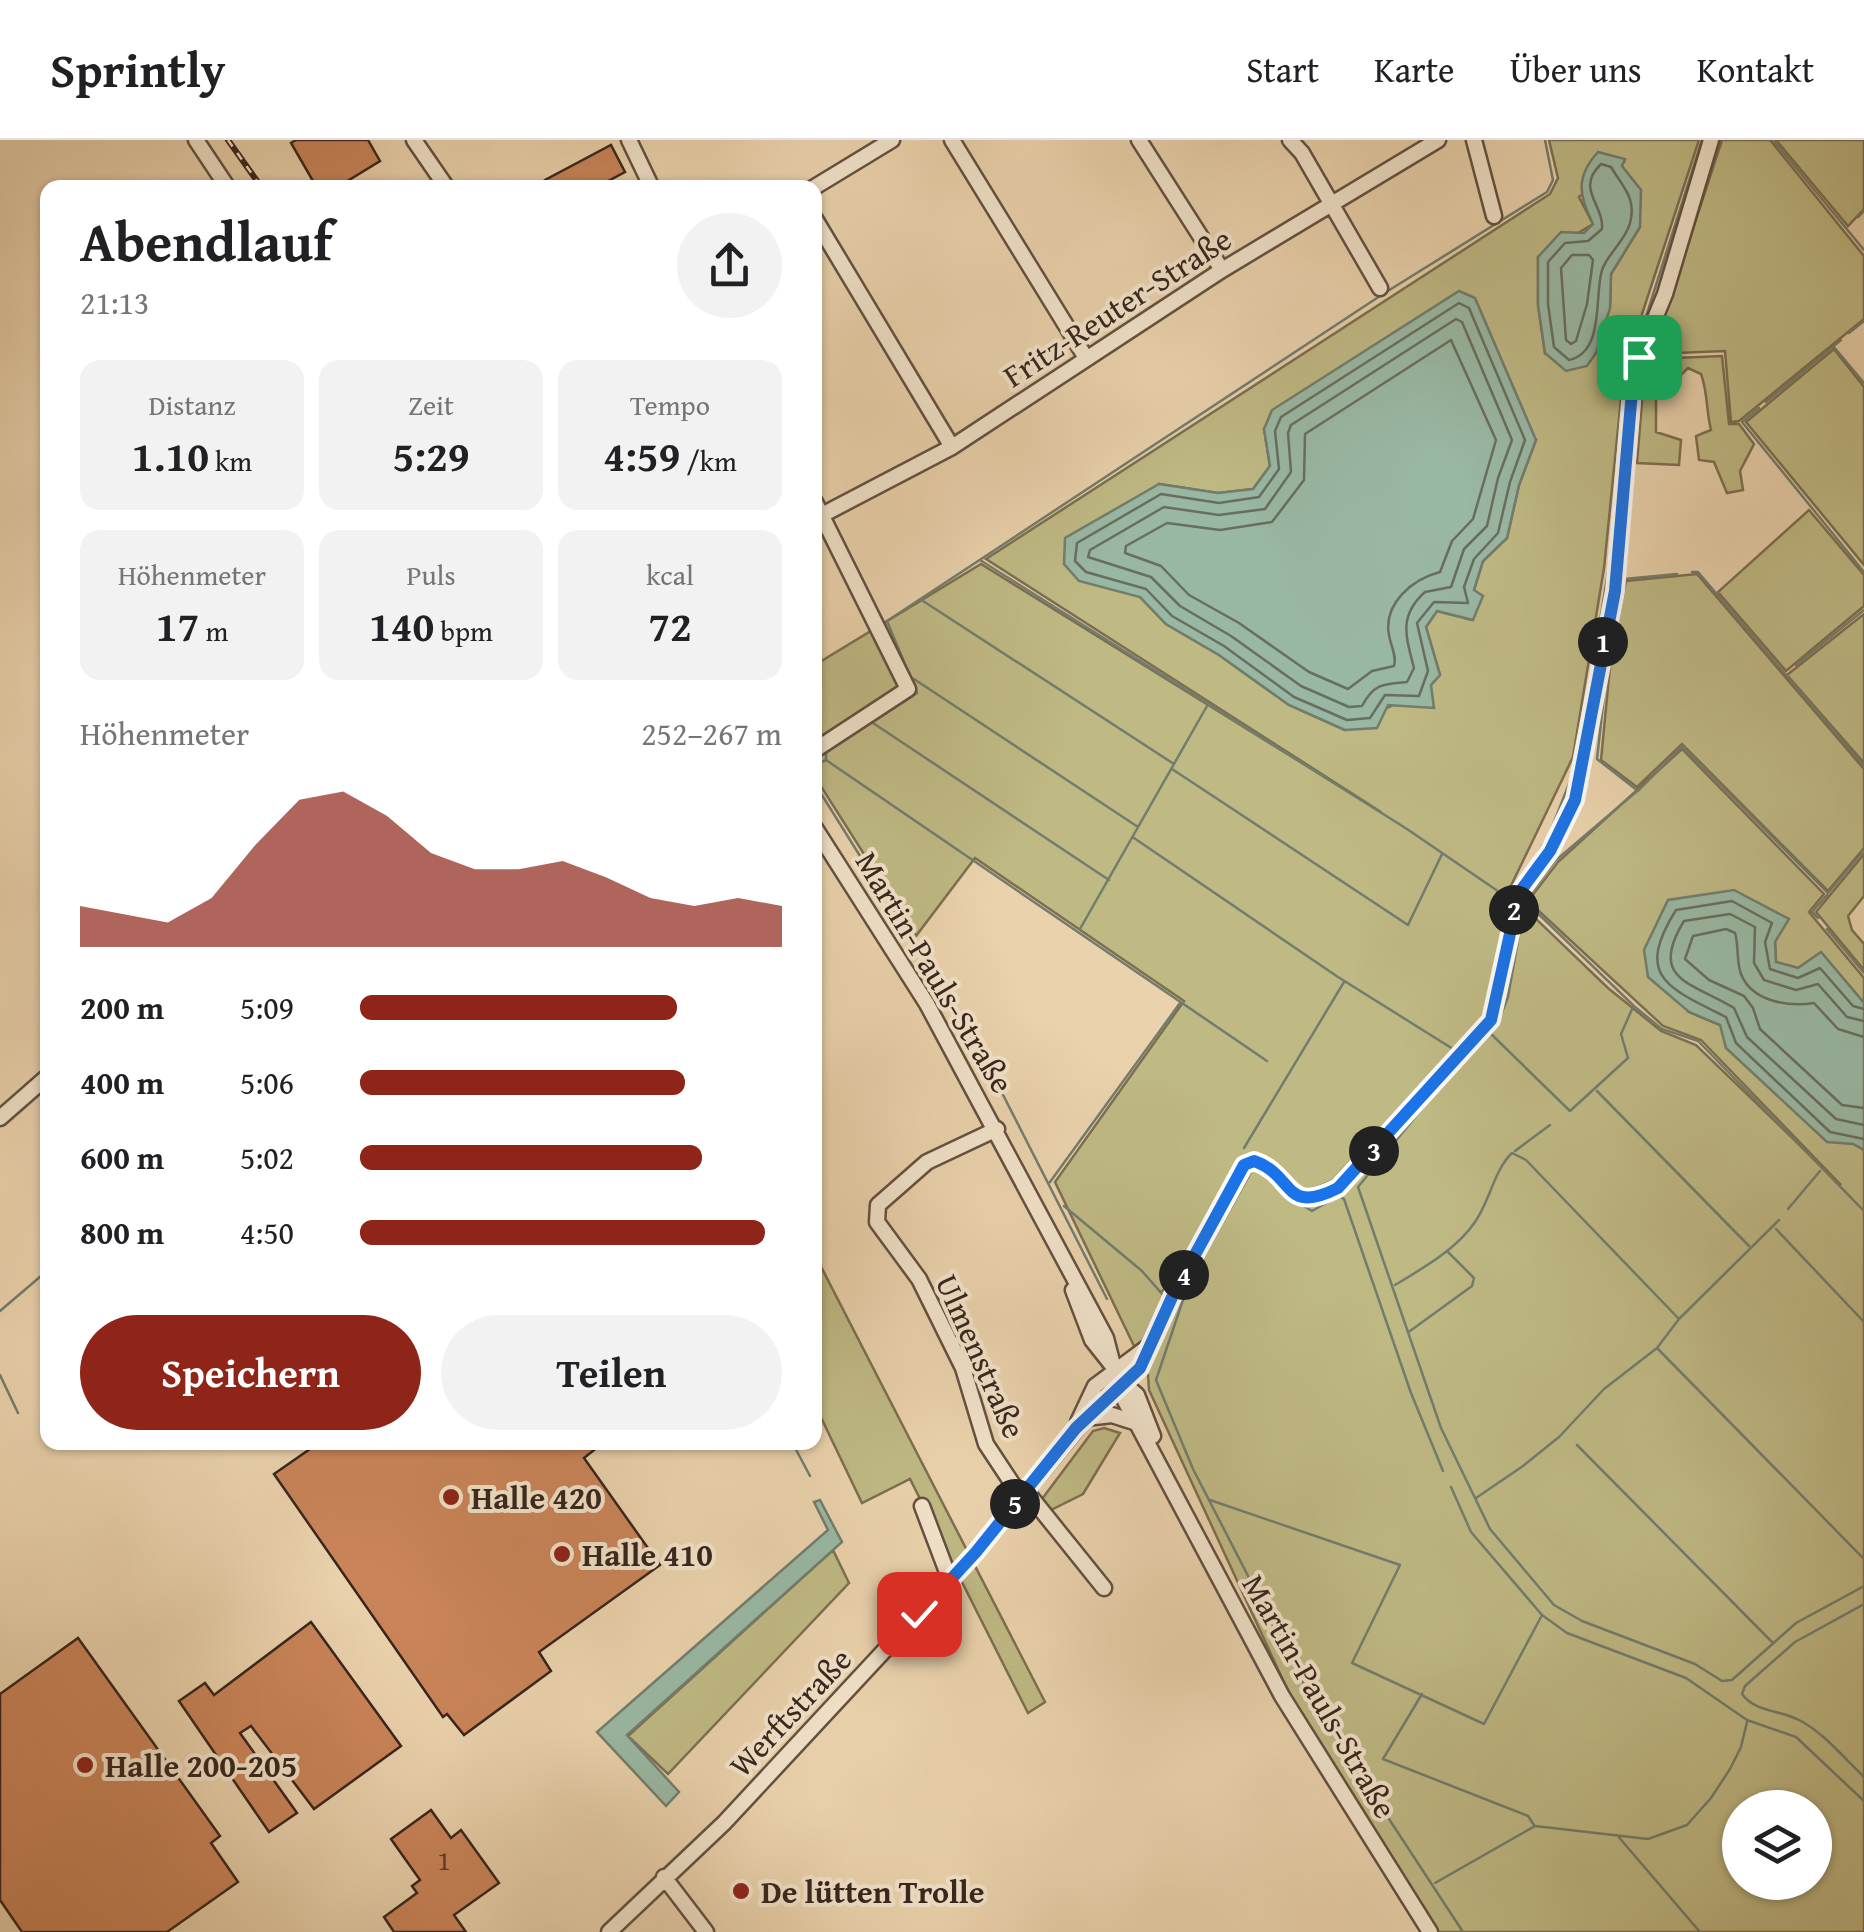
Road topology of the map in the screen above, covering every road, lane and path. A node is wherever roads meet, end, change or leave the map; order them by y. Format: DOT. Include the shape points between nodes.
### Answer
graph roads {
  1 [pos="196,140"];
  2 [pos="414,140"];
  3 [pos="629,140"];
  4 [pos="892,140"];
  5 [pos="952,140"];
  6 [pos="1139,140"];
  7 [pos="1290,140"];
  8 [pos="1438,140"];
  9 [pos="1474,140"];
  10 [pos="1711,140"];
  11 [pos="223,180"];
  12 [pos="442,180"];
  13 [pos="648,180"];
  14 [pos="822,183"];
  15 [pos="1332,202"];
  16 [pos="1494,216"];
  17 [pos="822,231"];
  18 [pos="1222,270"];
  19 [pos="1380,288"];
  20 [pos="1086,358"];
  21 [pos="952,447"];
  22 [pos="822,507"];
  23 [pos="822,514"];
  24 [pos="822,745"];
  25 [pos="822,839"];
  26 [pos="40,1083"];
  27 [pos="0,1118"];
  28 [pos="997,1130"];
  29 [pos="1154,1342"];
  30 [pos="1114,1369"];
  31 [pos="1123,1384"];
  32 [pos="1081,1423"];
  33 [pos="1137,1423"];
  34 [pos="1170,1484"];
  35 [pos="1023,1494"];
  36 [pos="922,1506"];
  37 [pos="950,1580"];
  38 [pos="1104,1588"];
  39 [pos="664,1876"];
  40 [pos="609,1932"];
  41 [pos="706,1932"];
  42 [pos="1430,1932"];
  1 -- 11 [label="street"];
  2 -- 12 [label="street"];
  3 -- 13 [label="street"];
  4 -- 14 [label="street"];
  5 -- 20 [label="street"];
  6 -- 18 [label="street"];
  7 -- 15 [label="street"];
  8 -- 15 [label="street, Fritz-Reuter-Straße"];
  9 -- 16 [label="street"];
  10 -- 29 [label="street, Werftstraße" via="1632,391 1615,591 1586,760 1560,834 1519,893 1491,1020 1338,1188 1307,1199 1263,1164 1244,1165"];
  15 -- 18 [label="street, Fritz-Reuter-Straße"];
  15 -- 19 [label="street"];
  17 -- 21 [label="street"];
  18 -- 20 [label="street, Fritz-Reuter-Straße"];
  20 -- 21 [label="street, Fritz-Reuter-Straße"];
  21 -- 22 [label="street, Fritz-Reuter-Straße"];
  23 -- 24 [label="street" via="908,689"];
  25 -- 28 [label="street, Martin-Pauls-Straße"];
  26 -- 27 [label="street"];
  28 -- 30 [label="street, Martin-Pauls-Straße" via="1106,1338"];
  28 -- 35 [label="street, Ulmenstraße" via="927,1162 878,1206 878,1222 918,1279 963,1368 986,1444"];
  29 -- 30 [label="street"];
  29 -- 31 [label="street, Werftstraße"];
  30 -- 31 [label="street, Martin-Pauls-Straße"];
  30 -- 32 [label="street, Werftstraße" via="1096,1386"];
  31 -- 32 [label="street, Werftstraße"];
  31 -- 33 [label="street, Martin-Pauls-Straße"];
  31 -- 34 [label="street, Martin-Pauls-Straße" via="1140,1400"];
  32 -- 33 [label="street" via="1112,1415"];
  32 -- 35 [label="street, Werftstraße"];
  33 -- 34 [label="street, Martin-Pauls-Straße"];
  34 -- 42 [label="street, Martin-Pauls-Straße" via="1282,1696"];
  35 -- 37 [label="street, Werftstraße"];
  35 -- 38 [label="street, Ulmenstraße"];
  36 -- 37 [label="street"];
  37 -- 39 [label="street, Werftstraße" via="724,1823"];
  39 -- 40 [label="street, Werftstraße"];
  39 -- 41 [label="street"];
}
